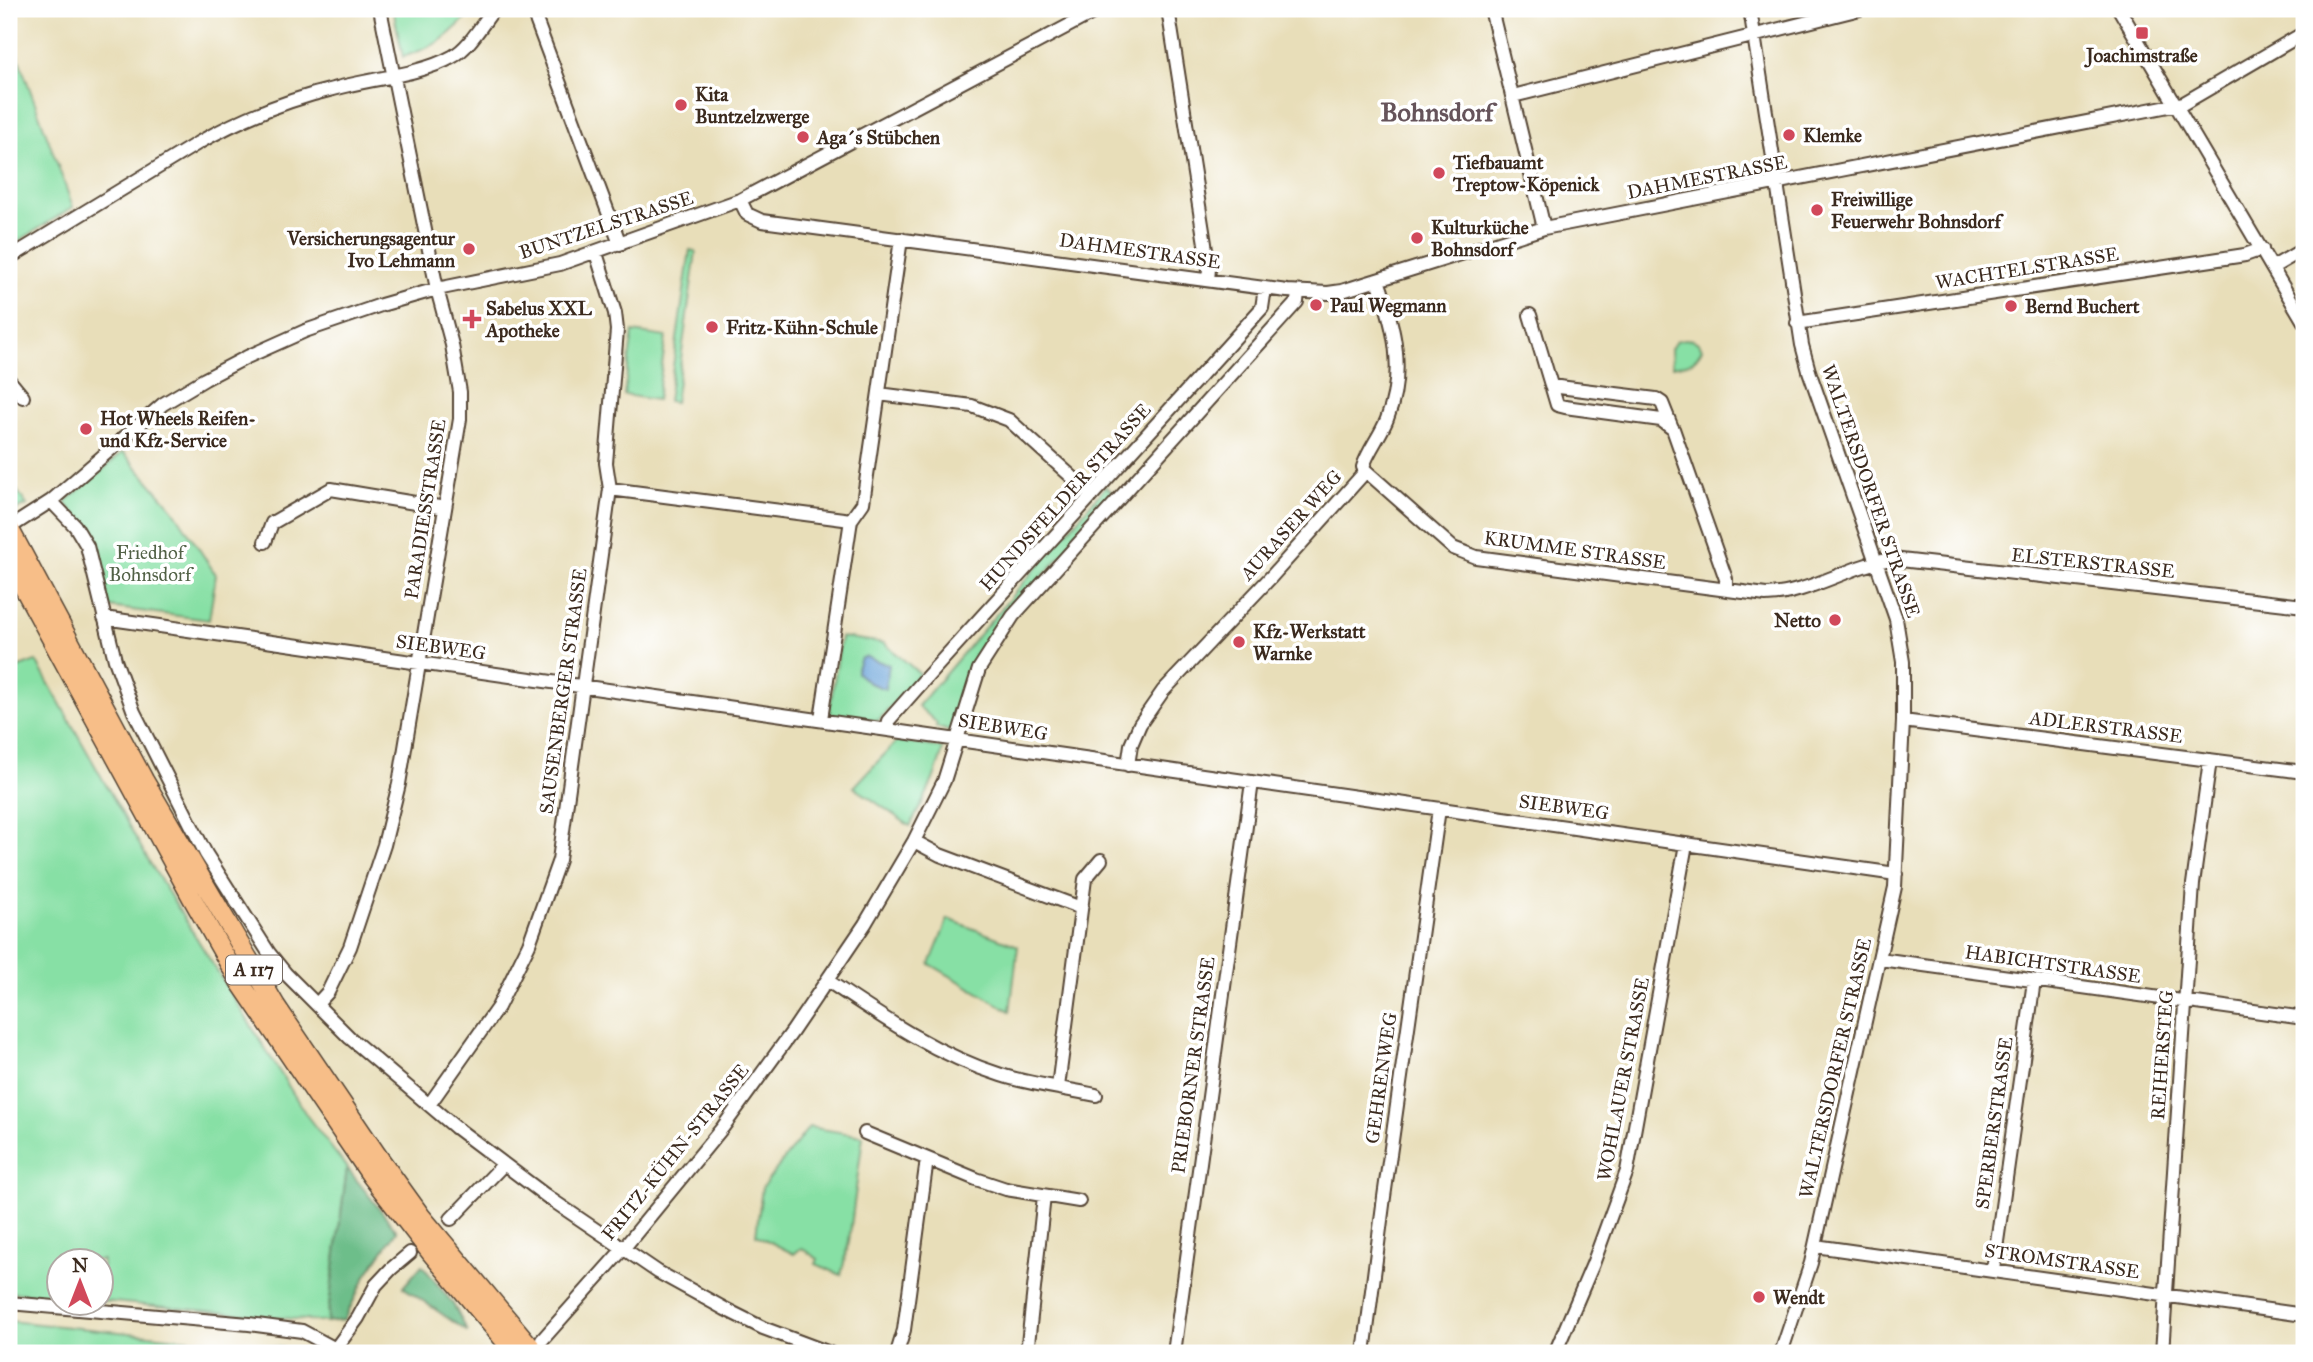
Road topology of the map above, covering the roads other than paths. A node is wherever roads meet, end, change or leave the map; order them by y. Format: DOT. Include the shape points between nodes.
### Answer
graph roads {
  1 [pos="380,9"];
  2 [pos="494,9"];
  3 [pos="532,9"];
  4 [pos="1100,9"];
  5 [pos="1168,9"];
  6 [pos="1491,9"];
  7 [pos="1750,9"];
  8 [pos="1860,9"];
  9 [pos="2119,9"];
  10 [pos="2304,33"];
  11 [pos="1754,36"];
  12 [pos="394,75"];
  13 [pos="1513,96"];
  14 [pos="2175,105"];
  15 [pos="1775,183"];
  16 [pos="740,200"];
  17 [pos="1544,228"];
  18 [pos="901,239"];
  19 [pos="620,244"];
  20 [pos="2262,249"];
  21 [pos="2304,249"];
  22 [pos="596,253"];
  23 [pos="9,258"];
  24 [pos="2273,267"];
  25 [pos="1208,280"];
  26 [pos="1378,280"];
  27 [pos="1265,288"];
  28 [pos="436,289"];
  29 [pos="1298,292"];
  30 [pos="1530,315"];
  31 [pos="2304,322"];
  32 [pos="1797,323"];
  33 [pos="9,380"];
  34 [pos="1551,386"];
  35 [pos="879,394"];
  36 [pos="23,397"];
  37 [pos="1673,429"];
  38 [pos="1366,471"];
  39 [pos="610,489"];
  40 [pos="1092,495"];
  41 [pos="51,501"];
  42 [pos="445,508"];
  43 [pos="850,520"];
  44 [pos="9,528"];
  45 [pos="265,542"];
  46 [pos="14,559"];
  47 [pos="1877,561"];
  48 [pos="1726,589"];
  49 [pos="2304,606"];
  50 [pos="104,618"];
  51 [pos="419,663"];
  52 [pos="583,686"];
  53 [pos="821,719"];
  54 [pos="1903,721"];
  55 [pos="886,729"];
  56 [pos="957,739"];
  57 [pos="2210,760"];
  58 [pos="1128,765"];
  59 [pos="2304,772"];
  60 [pos="1252,782"];
  61 [pos="1439,809"];
  62 [pos="914,841"];
  63 [pos="1686,844"];
  64 [pos="1101,860"];
  65 [pos="1896,874"];
  66 [pos="1081,908"];
  67 [pos="1880,959"];
  68 [pos="828,981"];
  69 [pos="2034,981"];
  70 [pos="2184,1000"];
  71 [pos="317,1004"];
  72 [pos="2304,1018"];
  73 [pos="1058,1087"];
  74 [pos="1096,1095"];
  75 [pos="429,1105"];
  76 [pos="865,1133"];
  77 [pos="927,1159"];
  78 [pos="503,1164"];
  79 [pos="1044,1196"];
  80 [pos="1079,1201"];
  81 [pos="452,1219"];
  82 [pos="1815,1246"];
  83 [pos="623,1249"];
  84 [pos="410,1254"];
  85 [pos="1993,1270"];
  86 [pos="2165,1296"];
  87 [pos="9,1303"];
  88 [pos="2304,1315"];
  89 [pos="539,1347"];
  90 [pos="339,1351"];
  91 [pos="515,1353"];
  92 [pos="826,1353"];
  93 [pos="897,1353"];
  94 [pos="1027,1353"];
  95 [pos="1174,1353"];
  96 [pos="1364,1353"];
  97 [pos="1556,1353"];
  98 [pos="1781,1353"];
  99 [pos="2162,1353"];
  1 -- 12 [label="street, PARADIESSTRASSE"];
  2 -- 12 [label="street" via="452,57"];
  3 -- 19 [label="street"];
  4 -- 16 [label="street, BUNTZELSTRASSE"];
  5 -- 25 [label="street"];
  6 -- 13 [label="street"];
  7 -- 11 [label="street, WALTERSDORFER STRASSE"];
  8 -- 11 [label="street"];
  9 -- 14 [label="street"];
  10 -- 14 [label="street, DAHMESTRASSE"];
  11 -- 13 [label="street"];
  11 -- 15 [label="street, WALTERSDORFER STRASSE"];
  12 -- 23 [label="street" via="303,97 229,127"];
  12 -- 28 [label="street, PARADIESSTRASSE"];
  13 -- 17 [label="street"];
  14 -- 15 [label="street, DAHMESTRASSE"];
  14 -- 20 [label="street"];
  15 -- 17 [label="street, DAHMESTRASSE"];
  15 -- 32 [label="street, WALTERSDORFER STRASSE"];
  16 -- 18 [label="street, DAHMESTRASSE" via="747,214 762,221"];
  16 -- 19 [label="street, BUNTZELSTRASSE"];
  17 -- 26 [label="street, DAHMESTRASSE"];
  18 -- 25 [label="street, DAHMESTRASSE"];
  18 -- 35 [label="street"];
  19 -- 22 [label="street, BUNTZELSTRASSE"];
  20 -- 24 [label="street"];
  20 -- 32 [label="street, WACHTELSTRASSE"];
  21 -- 24 [label="street"];
  22 -- 28 [label="street, BUNTZELSTRASSE" via="550,267"];
  22 -- 39 [label="street, SAUSENBERGER STRASSE" via="617,330 606,463"];
  24 -- 31 [label="street"];
  25 -- 27 [label="street, DAHMESTRASSE"];
  26 -- 29 [label="street, DAHMESTRASSE" via="1328,293"];
  26 -- 38 [label="street, AURASER WEG" via="1395,340 1397,376 1388,416 1363,467"];
  27 -- 29 [label="street, DAHMESTRASSE"];
  27 -- 40 [label="street, HUNDSFELDER STRASSE" via="1262,308"];
  28 -- 41 [label="street, BUNTZELSTRASSE" via="305,331 205,379 146,417"];
  28 -- 42 [label="street, PARADIESSTRASSE" via="453,345 460,392"];
  29 -- 56 [label="street, HUNDSFELDER STRASSE" via="1297,302 1013,616 979,669"];
  30 -- 34 [label="street"];
  32 -- 47 [label="street, WALTERSDORFER STRASSE" via="1809,371"];
  33 -- 36 [label="street"];
  34 -- 37 [label="street" via="1558,405 1652,418"];
  34 -- 37 [label="street" via="1656,399"];
  35 -- 40 [label="street" via="972,406 1009,420"];
  35 -- 43 [label="street" via="863,503"];
  37 -- 48 [label="street"];
  38 -- 48 [label="street, KRUMME STRASSE" via="1453,548 1466,554"];
  38 -- 58 [label="street, AURASER WEG" via="1163,691 1140,724"];
  39 -- 43 [label="street"];
  39 -- 52 [label="street, SAUSENBERGER STRASSE"];
  40 -- 55 [label="street, HUNDSFELDER STRASSE" via="888,721"];
  41 -- 44 [label="street, BUNTZELSTRASSE"];
  41 -- 50 [label="street" via="87,546"];
  42 -- 45 [label="street" via="331,489 272,523"];
  42 -- 51 [label="street, PARADIESSTRASSE"];
  43 -- 53 [label="street"];
  44 -- 46 [label="highway, A 117"];
  46 -- 89 [label="highway, A 117" via="275,1006 421,1216"];
  46 -- 91 [label="highway, A 117" via="239,981 372,1177"];
  47 -- 48 [label="street, KRUMME STRASSE" via="1775,595"];
  47 -- 49 [label="street, ELSTERSTRASSE" via="1892,559"];
  47 -- 54 [label="street, WALTERSDORFER STRASSE" via="1900,641"];
  50 -- 51 [label="street, SIEBWEG"];
  50 -- 71 [label="street" via="134,712 206,854 269,953"];
  51 -- 52 [label="street, SIEBWEG"];
  51 -- 71 [label="street, PARADIESSTRASSE" via="399,784 380,857 350,947 328,992"];
  52 -- 53 [label="street, SIEBWEG"];
  52 -- 75 [label="street, SAUSENBERGER STRASSE" via="559,860 529,944 498,1007"];
  53 -- 55 [label="street, SIEBWEG"];
  54 -- 57 [label="street, ADLERSTRASSE"];
  54 -- 65 [label="street, WALTERSDORFER STRASSE"];
  55 -- 56 [label="street, SIEBWEG"];
  56 -- 58 [label="street, SIEBWEG"];
  56 -- 62 [label="street, FRITZ-KÜHN-STRASSE" via="944,781"];
  57 -- 59 [label="street, ADLERSTRASSE"];
  57 -- 70 [label="street, REIHERSTEG" via="2193,884"];
  58 -- 60 [label="street, SIEBWEG"];
  60 -- 61 [label="street, SIEBWEG"];
  60 -- 95 [label="street, PRIEBORNER STRASSE"];
  61 -- 63 [label="street, SIEBWEG"];
  61 -- 96 [label="street, GEHRENWEG"];
  62 -- 66 [label="street"];
  62 -- 68 [label="street, FRITZ-KÜHN-STRASSE"];
  63 -- 65 [label="street, SIEBWEG"];
  63 -- 97 [label="street, WOHLAUER STRASSE" via="1627,1171"];
  64 -- 66 [label="street" via="1085,878"];
  65 -- 67 [label="street, WALTERSDORFER STRASSE"];
  66 -- 73 [label="street"];
  67 -- 69 [label="street, HABICHTSTRASSE"];
  67 -- 82 [label="street, WALTERSDORFER STRASSE"];
  68 -- 73 [label="street" via="925,1044 1002,1076"];
  68 -- 83 [label="street, FRITZ-KÜHN-STRASSE" via="723,1128"];
  69 -- 70 [label="street, HABICHTSTRASSE"];
  69 -- 85 [label="street, SPERBERSTRASSE"];
  70 -- 72 [label="street, HABICHTSTRASSE"];
  70 -- 86 [label="street, REIHERSTEG"];
  71 -- 75 [label="street"];
  73 -- 74 [label="street"];
  75 -- 78 [label="street"];
  76 -- 77 [label="street"];
  77 -- 79 [label="street" via="986,1182"];
  77 -- 93 [label="street"];
  78 -- 81 [label="street"];
  78 -- 83 [label="street"];
  79 -- 80 [label="street"];
  79 -- 94 [label="street"];
  82 -- 85 [label="street, STROMSTRASSE"];
  82 -- 98 [label="street, WALTERSDORFER STRASSE"];
  83 -- 89 [label="street, FRITZ-KÜHN-STRASSE"];
  83 -- 92 [label="street" via="744,1319"];
  84 -- 90 [label="street" via="376,1285"];
  85 -- 86 [label="street, STROMSTRASSE"];
  86 -- 88 [label="street, STROMSTRASSE"];
  86 -- 99 [label="street, REIHERSTEG"];
  87 -- 90 [label="street" via="302,1331"];
}
